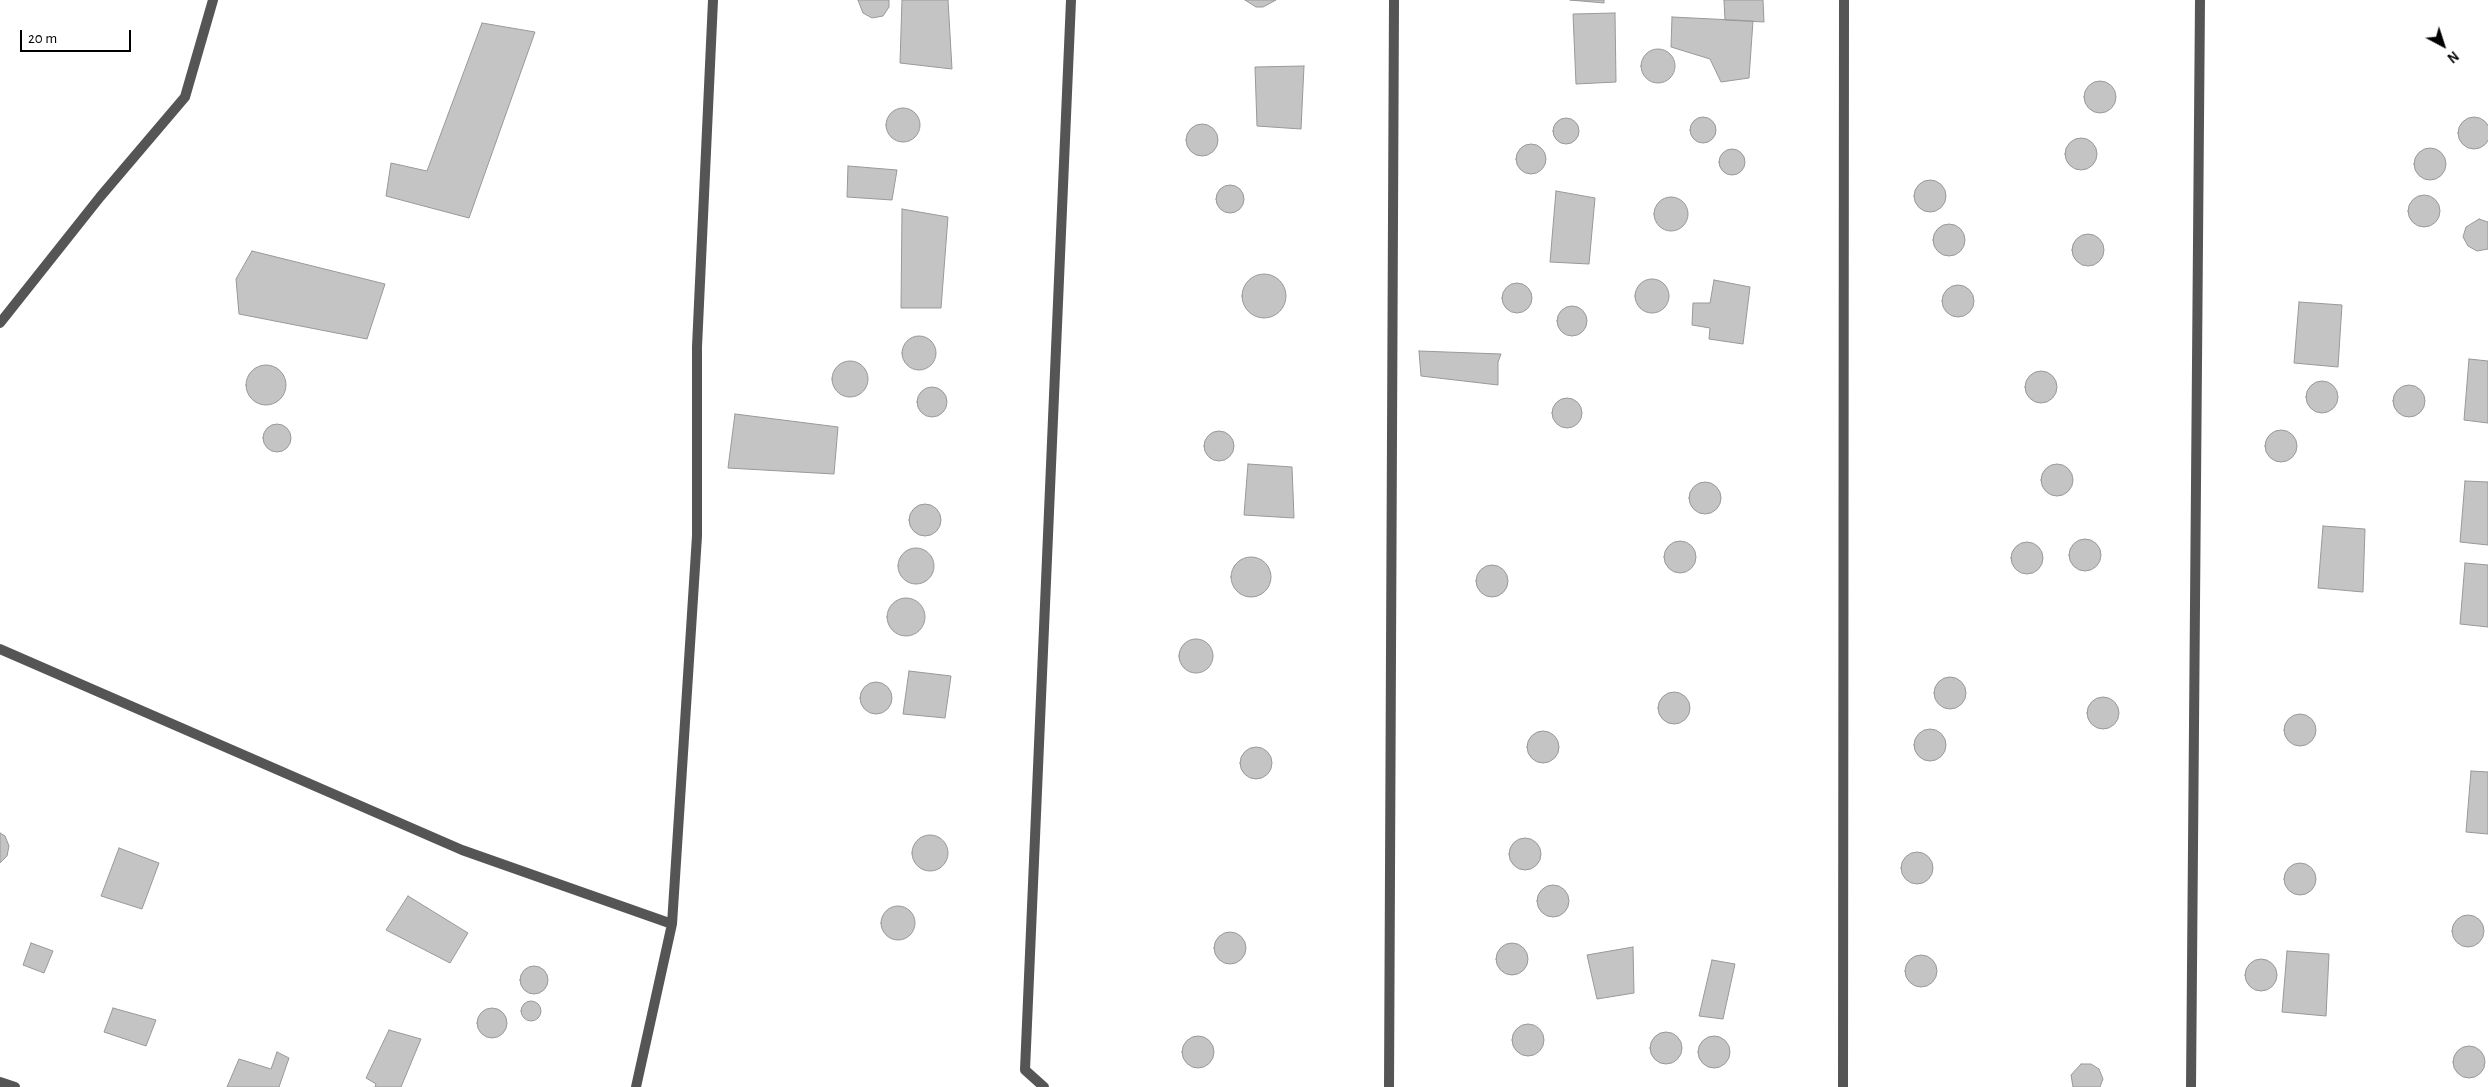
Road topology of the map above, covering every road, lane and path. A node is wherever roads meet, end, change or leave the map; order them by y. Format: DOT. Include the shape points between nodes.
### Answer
graph roads {
  1 [pos="213,0"];
  2 [pos="712,0"];
  3 [pos="1071,0"];
  4 [pos="1394,0"];
  5 [pos="1844,0"];
  6 [pos="2200,0"];
  7 [pos="0,323"];
  8 [pos="0,649"];
  9 [pos="672,924"];
  10 [pos="0,1082"];
  11 [pos="15,1087"];
  12 [pos="636,1087"];
  13 [pos="1044,1087"];
  14 [pos="1389,1087"];
  15 [pos="1843,1087"];
  16 [pos="2191,1087"];
  1 -- 7 [label="street" via="185,97"];
  2 -- 9 [label="street" via="697,348 698,536"];
  3 -- 13 [label="street" via="1025,1070"];
  4 -- 14 [label="street"];
  5 -- 15 [label="street"];
  6 -- 16 [label="street"];
  8 -- 9 [label="street" via="462,850"];
  9 -- 12 [label="street"];
  10 -- 11 [label="street"];
}
